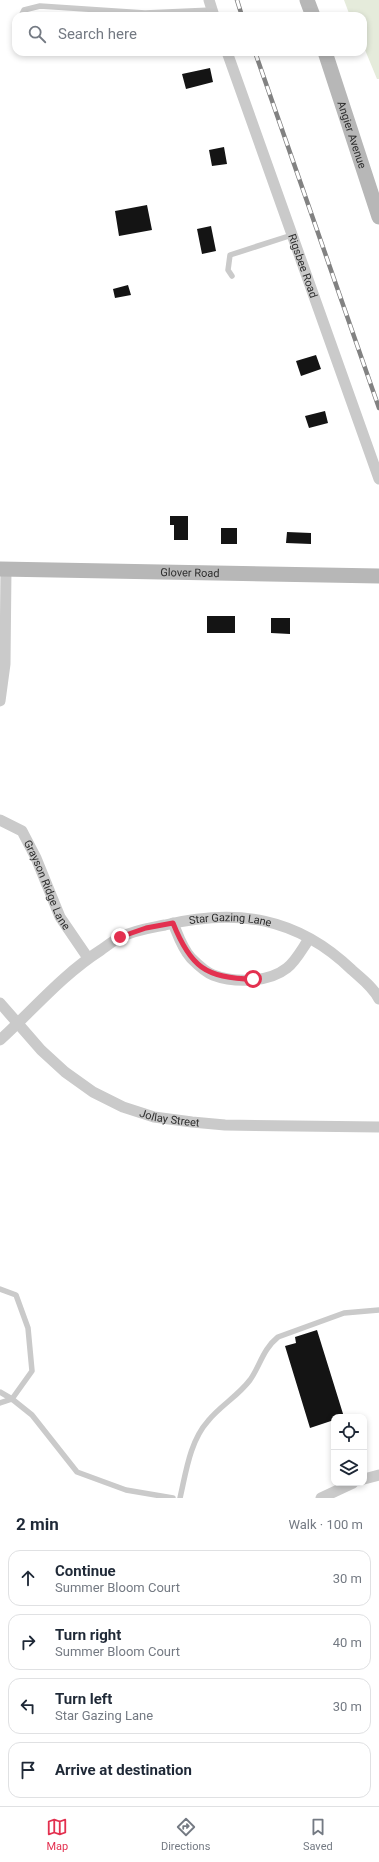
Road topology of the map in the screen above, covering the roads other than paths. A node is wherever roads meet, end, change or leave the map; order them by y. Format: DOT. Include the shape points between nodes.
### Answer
graph roads {
  1 [pos="307,0"];
  2 [pos="212,9"];
  3 [pos="23,12"];
  4 [pos="119,12"];
  5 [pos="172,12"];
  6 [pos="312,12"];
  7 [pos="228,56"];
  8 [pos="326,56"];
  9 [pos="379,217"];
  10 [pos="292,235"];
  11 [pos="232,276"];
  12 [pos="379,479"];
  13 [pos="3,569"];
  14 [pos="379,576"];
  15 [pos="0,700"];
  16 [pos="0,820"];
  17 [pos="173,923"];
  18 [pos="308,939"];
  19 [pos="88,958"];
  20 [pos="379,999"];
  21 [pos="0,1004"];
  22 [pos="19,1024"];
  23 [pos="0,1040"];
  24 [pos="379,1127"];
  25 [pos="0,1289"];
  26 [pos="379,1310"];
  27 [pos="0,1392"];
  28 [pos="12,1399"];
  29 [pos="0,1403"];
  30 [pos="379,1475"];
  31 [pos="367,1478"];
  32 [pos="347,1486"];
  33 [pos="173,1498"];
  34 [pos="180,1498"];
  35 [pos="321,1498"];
  1 -- 6 [label="street"];
  2 -- 5 [label="lane"];
  3 -- 4 [label="lane" via="40,6"];
  7 -- 10 [label="street, Rigsbee Road"];
  8 -- 9 [label="street, Angier Avenue"];
  10 -- 11 [label="lane" via="230,255 228,270"];
  10 -- 12 [label="street, Rigsbee Road"];
  13 -- 14 [label="street, Glover Road"];
  13 -- 15 [label="street" via="5,664"];
  16 -- 19 [label="street, Grayson Ridge Lane" via="22,831 60,917"];
  17 -- 18 [label="street, Star Gazing Lane" via="223,916 252,918 280,926"];
  17 -- 18 [label="street" via="183,947 191,957 212,974 225,978 253,979 277,975 294,961"];
  17 -- 19 [label="street, Star Gazing Lane" via="146,928 120,937"];
  18 -- 20 [label="street, Star Gazing Lane" via="340,959 370,986"];
  19 -- 22 [label="street, Star Gazing Lane" via="35,1004"];
  21 -- 22 [label="street, Jollay Street"];
  22 -- 23 [label="street, Star Gazing Lane"];
  22 -- 24 [label="street, Jollay Street" via="41,1050 65,1072 93,1092 124,1107 154,1117 225,1125"];
  25 -- 28 [label="lane" via="16,1295 28,1328 32,1371"];
  26 -- 34 [label="lane" via="344,1313 278,1337 272,1342 250,1380 207,1421 198,1435"];
  27 -- 28 [label="lane"];
  28 -- 29 [label="lane"];
  28 -- 33 [label="lane" via="32,1415 77,1472 126,1490"];
  30 -- 31 [label="street"];
  32 -- 35 [label="street"];
}
